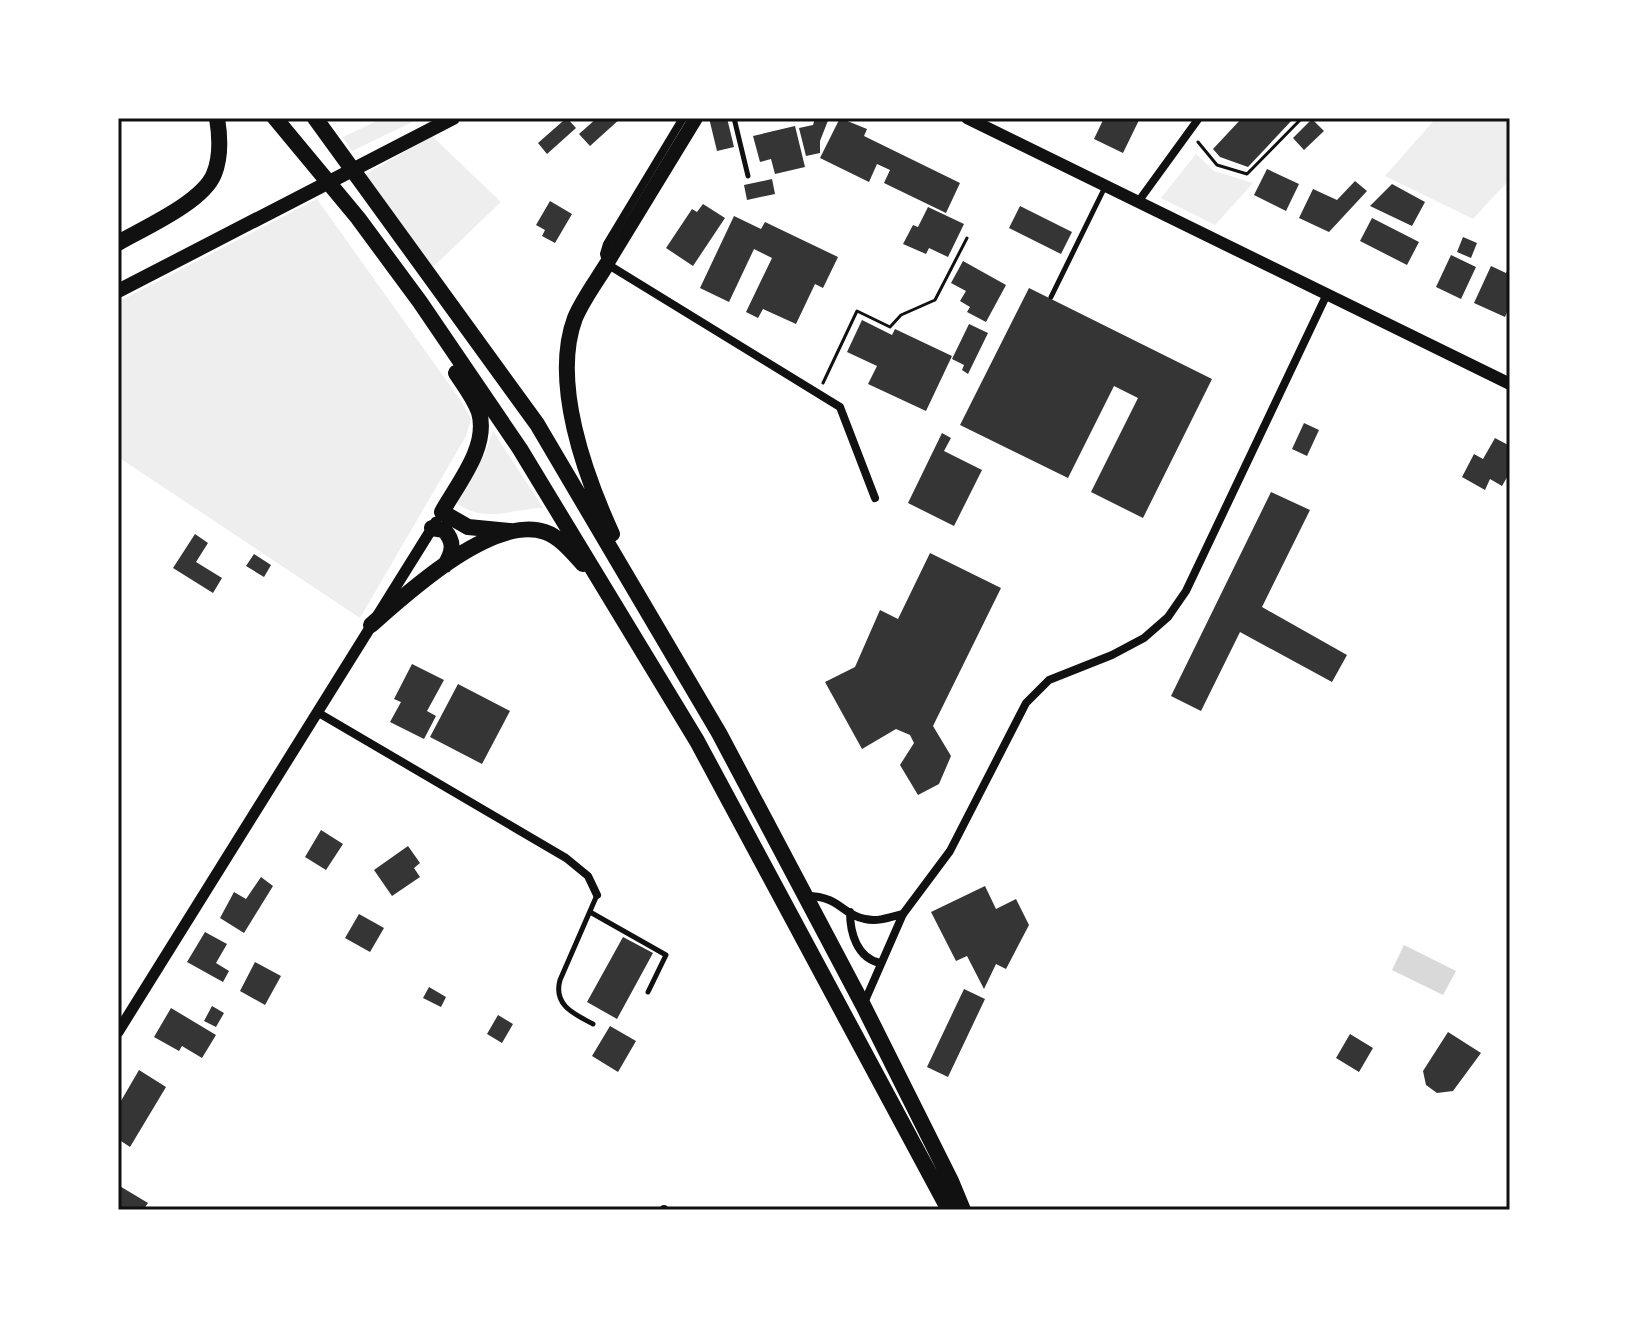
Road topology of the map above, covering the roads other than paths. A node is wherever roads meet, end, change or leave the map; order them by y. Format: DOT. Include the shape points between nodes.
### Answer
graph roads {
  1 [pos="217,118"];
  2 [pos="275,118"];
  3 [pos="315,118"];
  4 [pos="453,118"];
  5 [pos="683,118"];
  6 [pos="696,118"];
  7 [pos="734,118"];
  8 [pos="967,118"];
  9 [pos="1199,118"];
  10 [pos="748,176"];
  11 [pos="1106,186"];
  12 [pos="1138,202"];
  13 [pos="118,243"];
  14 [pos="607,264"];
  15 [pos="118,291"];
  16 [pos="1327,294"];
  17 [pos="1051,297"];
  18 [pos="420,302"];
  19 [pos="1510,384"];
  20 [pos="875,498"];
  21 [pos="442,512"];
  22 [pos="432,528"];
  23 [pos="510,531"];
  24 [pos="445,565"];
  25 [pos="607,591"];
  26 [pos="654,622"];
  27 [pos="371,625"];
  28 [pos="317,712"];
  29 [pos="597,895"];
  30 [pos="806,896"];
  31 [pos="590,912"];
  32 [pos="850,912"];
  33 [pos="903,914"];
  34 [pos="880,963"];
  35 [pos="648,992"];
  36 [pos="863,1005"];
  37 [pos="593,1024"];
  38 [pos="118,1032"];
  39 [pos="949,1210"];
  40 [pos="963,1210"];
  1 -- 13 [label="highway" via="218,157 205,187"];
  2 -- 18 [label="highway"];
  3 -- 26 [label="highway" via="537,424"];
  4 -- 15 [label="main road"];
  5 -- 14 [label="street" via="607,244"];
  6 -- 14 [label="main road"];
  7 -- 10 [label="lane"];
  8 -- 11 [label="main road"];
  9 -- 12 [label="street"];
  11 -- 12 [label="main road"];
  11 -- 17 [label="lane"];
  12 -- 16 [label="main road"];
  14 -- 20 [label="street" via="840,407"];
  14 -- 26 [label="highway" via="572,328 569,396 603,515"];
  16 -- 19 [label="main road"];
  16 -- 33 [label="street" via="1186,591 1168,617 1137,642 1049,680 1034,692 950,851"];
  18 -- 21 [label="highway" via="480,421 477,450"];
  18 -- 25 [label="highway" via="520,449"];
  21 -- 22 [label="street"];
  21 -- 23 [label="highway" via="468,527"];
  22 -- 24 [label="highway" via="444,530 452,544"];
  22 -- 27 [label="street"];
  23 -- 24 [label="highway"];
  23 -- 25 [label="highway" via="551,534"];
  24 -- 27 [label="highway"];
  25 -- 39 [label="highway" via="697,741"];
  26 -- 30 [label="highway"];
  27 -- 28 [label="street"];
  28 -- 29 [label="street" via="566,858 588,876"];
  28 -- 38 [label="street"];
  29 -- 31 [label="lane"];
  30 -- 32 [label="street" via="834,901"];
  30 -- 36 [label="highway"];
  31 -- 35 [label="lane" via="666,955"];
  31 -- 37 [label="lane" via="558,991 564,1007"];
  32 -- 33 [label="street" via="863,919"];
  32 -- 34 [label="street" via="850,932 872,961"];
  33 -- 34 [label="street"];
  34 -- 36 [label="street"];
  36 -- 40 [label="highway"];
}
